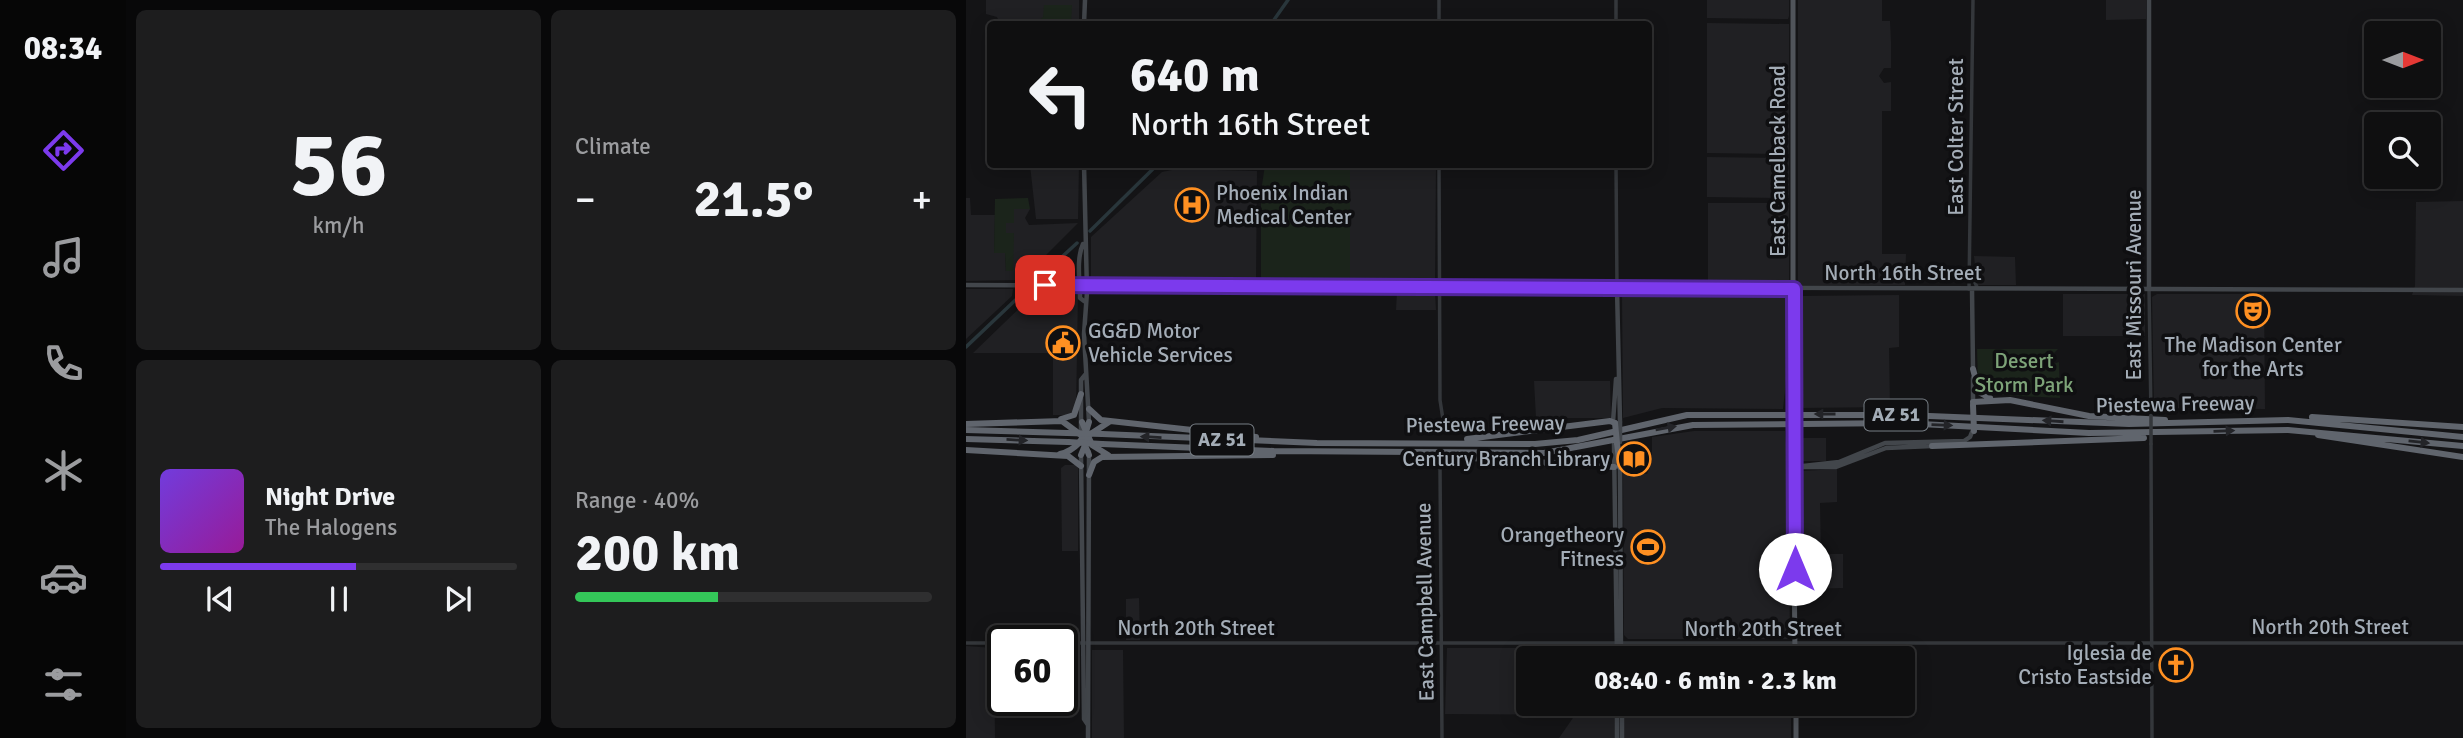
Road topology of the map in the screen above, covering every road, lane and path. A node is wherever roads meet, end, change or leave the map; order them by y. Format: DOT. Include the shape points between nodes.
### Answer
graph roads {
  1 [pos="1084,0"];
  2 [pos="1439,0"];
  3 [pos="1616,0"];
  4 [pos="1793,0"];
  5 [pos="1973,0"];
  6 [pos="2149,0"];
  7 [pos="1084,21"];
  8 [pos="1439,21"];
  9 [pos="1616,21"];
  10 [pos="1084,168"];
  11 [pos="1439,168"];
  12 [pos="1616,168"];
  13 [pos="1084,243"];
  14 [pos="1971,274"];
  15 [pos="966,285"];
  16 [pos="1080,285"];
  17 [pos="1087,285"];
  18 [pos="1438,287"];
  19 [pos="1617,288"];
  20 [pos="1794,289"];
  21 [pos="1973,289"];
  22 [pos="2149,289"];
  23 [pos="2463,290"];
  24 [pos="1084,301"];
  25 [pos="1973,369"];
  26 [pos="1085,375"];
  27 [pos="1081,394"];
  28 [pos="1992,399"];
  29 [pos="1973,404"];
  30 [pos="1089,409"];
  31 [pos="1053,420"];
  32 [pos="2279,420"];
  33 [pos="1085,422"];
  34 [pos="1114,422"];
  35 [pos="1615,422"];
  36 [pos="2219,422"];
  37 [pos="966,424"];
  38 [pos="1444,426"];
  39 [pos="2463,427"];
  40 [pos="966,430"];
  41 [pos="2278,430"];
  42 [pos="1974,433"];
  43 [pos="2170,433"];
  44 [pos="2463,437"];
  45 [pos="1085,438"];
  46 [pos="966,439"];
  47 [pos="1342,442"];
  48 [pos="1382,442"];
  49 [pos="1983,445"];
  50 [pos="1932,446"];
  51 [pos="2463,446"];
  52 [pos="966,450"];
  53 [pos="1341,452"];
  54 [pos="1381,452"];
  55 [pos="1051,455"];
  56 [pos="1081,455"];
  57 [pos="1089,455"];
  58 [pos="1117,456"];
  59 [pos="2463,457"];
  60 [pos="1081,466"];
  61 [pos="1440,467"];
  62 [pos="1617,467"];
  63 [pos="1793,467"];
  64 [pos="1089,475"];
  65 [pos="966,643"];
  66 [pos="987,643"];
  67 [pos="1078,643"];
  68 [pos="1086,643"];
  69 [pos="2151,643"];
  70 [pos="2463,643"];
  71 [pos="1441,644"];
  72 [pos="1795,644"];
  73 [pos="1619,645"];
  74 [pos="1620,716"];
  75 [pos="1796,716"];
  76 [pos="1088,738"];
  77 [pos="1442,738"];
  78 [pos="1620,738"];
  79 [pos="1797,738"];
  80 [pos="2152,738"];
  1 -- 7 [label="main road"];
  2 -- 8 [label="street"];
  3 -- 9 [label="street"];
  4 -- 20 [label="main road, East Camelback Road"];
  5 -- 14 [label="street, East Colter Street"];
  6 -- 22 [label="main road, East Missouri Avenue"];
  10 -- 13 [label="main road"];
  11 -- 18 [label="street"];
  12 -- 19 [label="street"];
  13 -- 16 [label="main road"];
  13 -- 17 [label="main road"];
  14 -- 21 [label="street, East Colter Street"];
  14 -- 21 [label="street, East Colter Street"];
  15 -- 16 [label="main road, North 16th Street"];
  16 -- 17 [label="main road, North 16th Street"];
  16 -- 24 [label="main road"];
  17 -- 18 [label="main road, North 16th Street"];
  17 -- 24 [label="main road"];
  18 -- 19 [label="main road, North 16th Street"];
  18 -- 38 [label="street" via="1440,419"];
  19 -- 20 [label="main road, North 16th Street"];
  19 -- 35 [label="main road"];
  20 -- 21 [label="main road, North 16th Street"];
  20 -- 63 [label="main road, East Camelback Road, bridge"];
  21 -- 22 [label="main road, North 16th Street"];
  21 -- 25 [label="main road, East Colter Street"];
  22 -- 23 [label="main road, North 16th Street"];
  22 -- 69 [label="street, East Missouri Avenue, bridge"];
  24 -- 26 [label="main road"];
  25 -- 28 [label="highway" via="1979,392"];
  25 -- 29 [label="main road, East Colter Street"];
  26 -- 27 [label="main road"];
  26 -- 30 [label="main road"];
  27 -- 31 [label="highway" via="1074,415"];
  27 -- 33 [label="main road"];
  28 -- 29 [label="highway"];
  28 -- 36 [label="highway" via="2109,418"];
  29 -- 42 [label="highway, bridge"];
  30 -- 33 [label="main road"];
  30 -- 34 [label="highway" via="1098,420"];
  31 -- 37 [label="highway"];
  31 -- 45 [label="highway" via="1069,424"];
  32 -- 36 [label="highway, Piestewa Freeway / AZ 51"];
  32 -- 39 [label="highway" via="2316,417"];
  32 -- 44 [label="highway, Piestewa Freeway / AZ 51"];
  33 -- 45 [label="highway"];
  34 -- 45 [label="highway" via="1100,425"];
  34 -- 47 [label="highway"];
  35 -- 48 [label="highway" via="1500,436"];
  35 -- 62 [label="highway, bridge"];
  36 -- 48 [label="highway, Piestewa Freeway / AZ 51, one-way" via="1698,415 1557,442"];
  47 -- 40 [label="highway, Piestewa Freeway / AZ 51, one-way, bridge"];
  43 -- 41 [label="highway, Piestewa Freeway / AZ 51, one-way"];
  41 -- 51 [label="highway, Piestewa Freeway / AZ 51, one-way"];
  41 -- 59 [label="highway"];
  42 -- 49 [label="highway"];
  42 -- 50 [label="main road" via="1969,443"];
  42 -- 63 [label="main road" via="1964,440 1885,443 1839,462"];
  43 -- 49 [label="highway"];
  54 -- 43 [label="highway, Piestewa Freeway / AZ 51, one-way" via="1555,452 1705,424 1902,423"];
  45 -- 55 [label="highway" via="1071,450"];
  45 -- 56 [label="highway"];
  45 -- 57 [label="highway"];
  45 -- 58 [label="highway" via="1098,451"];
  46 -- 53 [label="highway, Piestewa Freeway / AZ 51, one-way, bridge"];
  47 -- 48 [label="highway, Piestewa Freeway / AZ 51"];
  49 -- 50 [label="highway"];
  50 -- 63 [label="main road" via="1886,448 1836,467"];
  52 -- 55 [label="highway"];
  53 -- 54 [label="highway, Piestewa Freeway / AZ 51"];
  53 -- 58 [label="highway"];
  54 -- 62 [label="highway"];
  55 -- 60 [label="highway" via="1070,457"];
  56 -- 60 [label="main road"];
  57 -- 64 [label="main road"];
  58 -- 64 [label="highway" via="1096,460"];
  60 -- 68 [label="main road"];
  61 -- 71 [label="street, East Campbell Avenue"];
  62 -- 73 [label="main road"];
  63 -- 72 [label="main road, East Camelback Road"];
  64 -- 68 [label="main road"];
  65 -- 66 [label="street"];
  67 -- 68 [label="street, North 20th Street"];
  68 -- 71 [label="street, North 20th Street"];
  68 -- 76 [label="main road" via="1084,719"];
  69 -- 70 [label="street, North 20th Street"];
  69 -- 72 [label="street, North 20th Street"];
  69 -- 80 [label="street, East Missouri Avenue"];
  71 -- 73 [label="street, North 20th Street"];
  71 -- 77 [label="street, East Campbell Avenue"];
  72 -- 73 [label="street, North 20th Street"];
  74 -- 78 [label="main road"];
  75 -- 79 [label="main road"];
}
